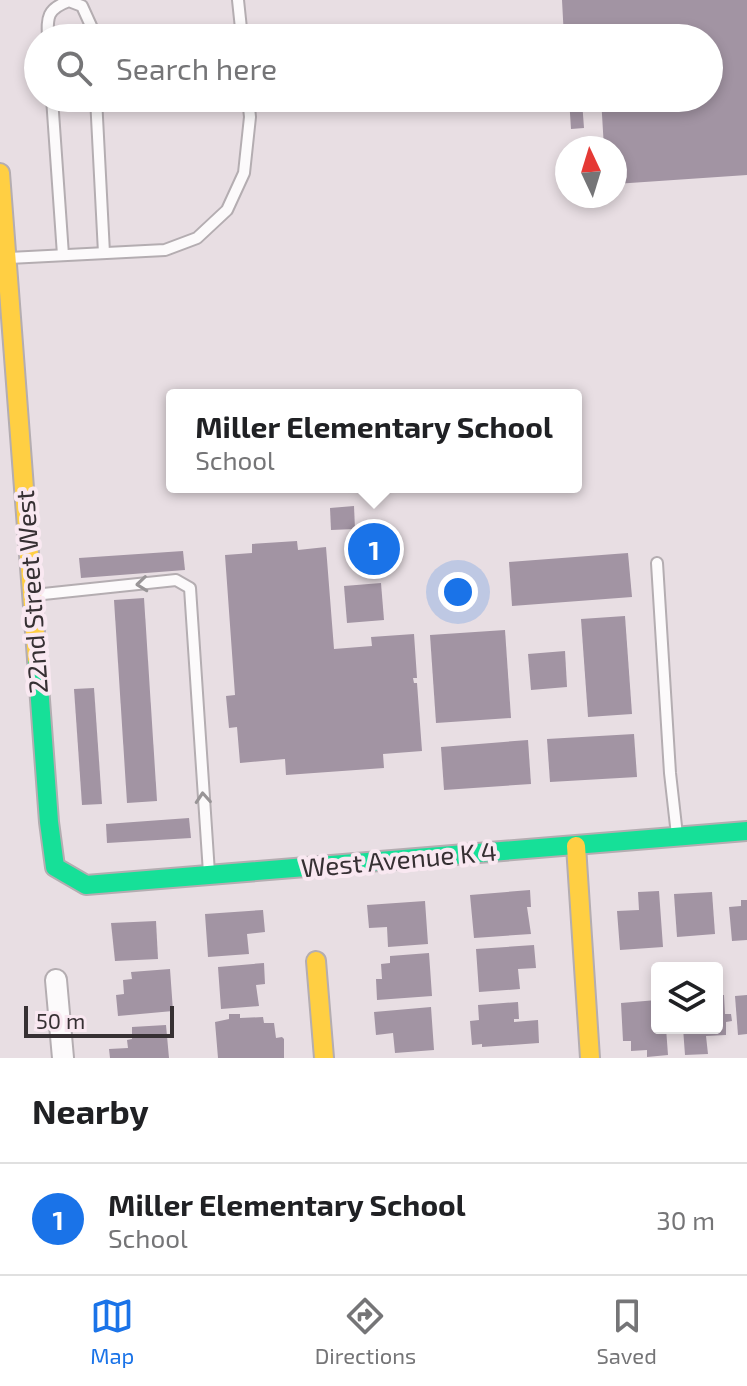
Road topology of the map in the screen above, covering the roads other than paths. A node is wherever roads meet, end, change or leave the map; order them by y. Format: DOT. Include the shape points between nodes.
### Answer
graph roads {
  1 [pos="238,0"];
  2 [pos="47,24"];
  3 [pos="90,24"];
  4 [pos="241,24"];
  5 [pos="53,112"];
  6 [pos="97,112"];
  7 [pos="249,112"];
  8 [pos="0,173"];
  9 [pos="104,253"];
  10 [pos="63,255"];
  11 [pos="7,258"];
  12 [pos="657,563"];
  13 [pos="33,595"];
  14 [pos="747,831"];
  15 [pos="677,837"];
  16 [pos="576,846"];
  17 [pos="55,867"];
  18 [pos="209,875"];
  19 [pos="316,961"];
  20 [pos="56,980"];
  21 [pos="63,1058"];
  22 [pos="324,1058"];
  23 [pos="590,1058"];
  1 -- 4 [label="lane"];
  2 -- 3 [label="lane" via="57,5 69,1 82,6"];
  5 -- 10 [label="lane"];
  6 -- 9 [label="lane"];
  7 -- 9 [label="lane" via="244,173 227,210 197,238 165,250"];
  8 -- 11 [label="street, 22nd Street West"];
  9 -- 10 [label="lane"];
  10 -- 11 [label="lane"];
  11 -- 13 [label="street, 22nd Street West"];
  12 -- 15 [label="lane"];
  13 -- 17 [label="street, 22nd Street West"];
  18 -- 13 [label="lane, one-way" via="190,588 176,580"];
  14 -- 15 [label="street, West Avenue K 4"];
  15 -- 16 [label="street, West Avenue K 4"];
  16 -- 18 [label="street, West Avenue K 4"];
  16 -- 23 [label="street"];
  17 -- 18 [label="street, West Avenue K 4" via="86,885"];
  19 -- 22 [label="street"];
  20 -- 21 [label="street"];
}
